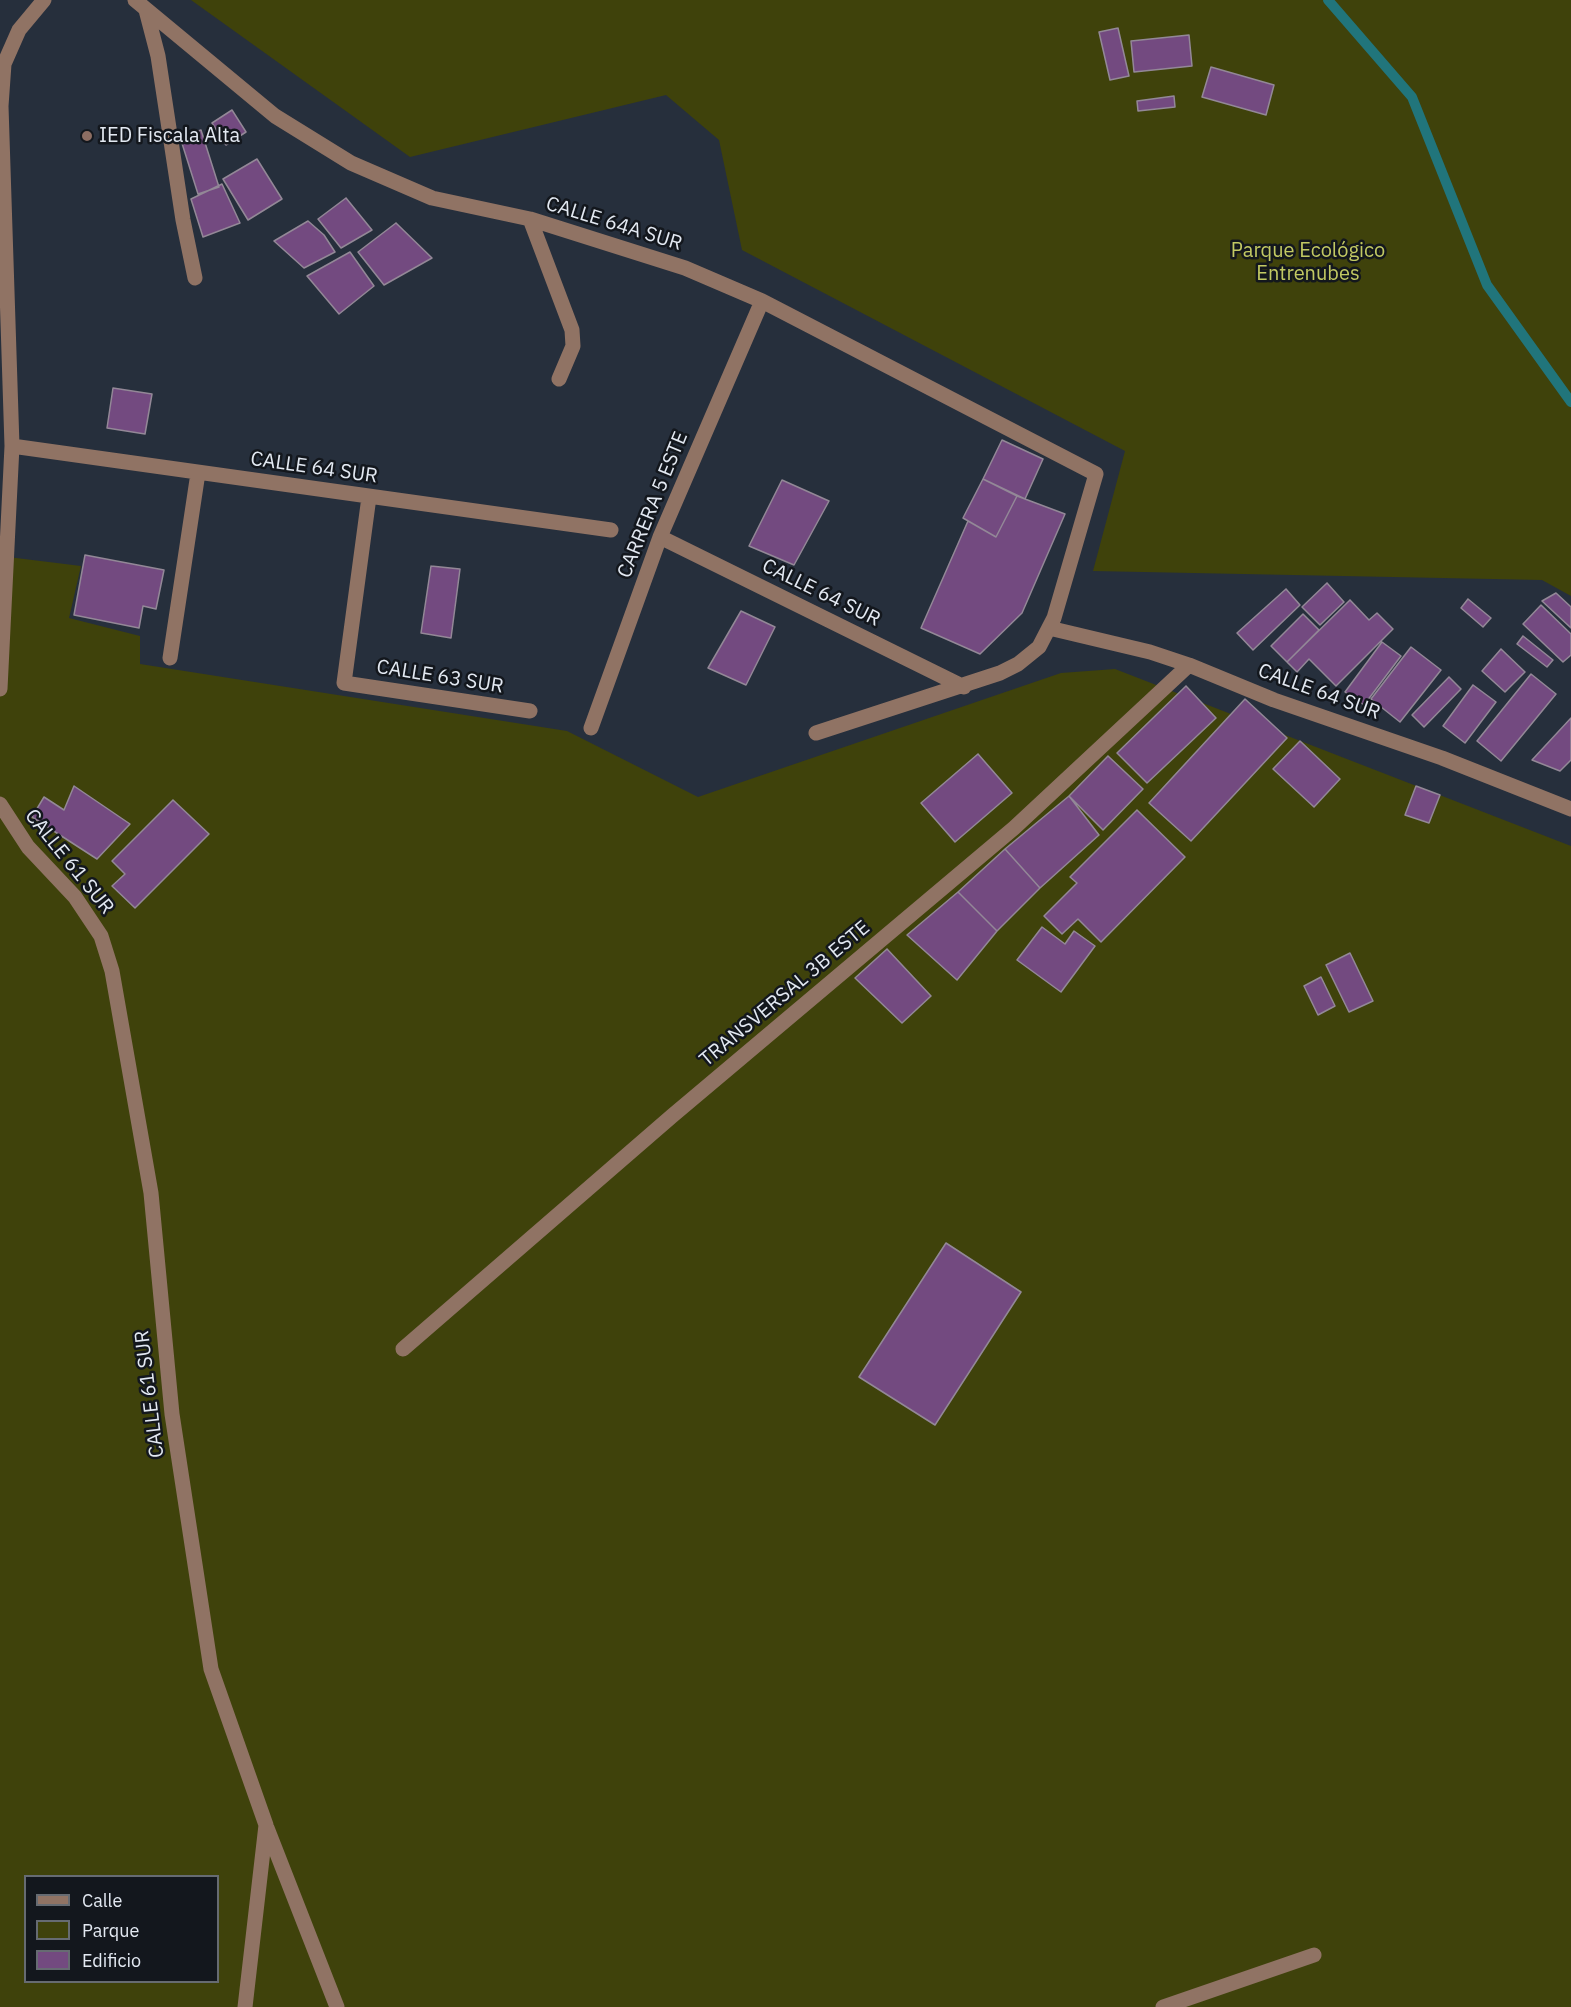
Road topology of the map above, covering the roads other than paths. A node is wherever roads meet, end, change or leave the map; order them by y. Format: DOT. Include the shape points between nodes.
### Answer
graph roads {
  1 [pos="44,0"];
  2 [pos="141,5"];
  3 [pos="530,219"];
  4 [pos="195,278"];
  5 [pos="762,300"];
  6 [pos="559,378"];
  7 [pos="12,446"];
  8 [pos="198,473"];
  9 [pos="369,497"];
  10 [pos="611,530"];
  11 [pos="660,537"];
  12 [pos="1049,628"];
  13 [pos="170,658"];
  14 [pos="1189,665"];
  15 [pos="964,687"];
  16 [pos="0,689"];
  17 [pos="530,711"];
  18 [pos="591,728"];
  19 [pos="816,733"];
  20 [pos="0,804"];
  21 [pos="1571,809"];
  22 [pos="403,1350"];
  23 [pos="266,1825"];
  24 [pos="1314,1955"];
  25 [pos="245,2007"];
  26 [pos="337,2007"];
  27 [pos="1163,2007"];
  1 -- 7 [label="street" via="20,30 4,64"];
  2 -- 3 [label="street, CALLE 64A SUR" via="275,116 351,163 432,198"];
  2 -- 4 [label="street" via="159,56"];
  3 -- 5 [label="street, CALLE 64A SUR" via="685,268"];
  3 -- 6 [label="street" via="572,330 569,359"];
  5 -- 11 [label="street, CARRERA 5 ESTE"];
  5 -- 12 [label="street, CALLE 64A SUR" via="1095,474"];
  7 -- 8 [label="street, CALLE 64 SUR"];
  7 -- 16 [label="street"];
  8 -- 9 [label="street, CALLE 64 SUR"];
  8 -- 13 [label="street"];
  9 -- 10 [label="street, CALLE 64 SUR"];
  9 -- 17 [label="street, CALLE 63 SUR" via="344,683"];
  11 -- 15 [label="street, CALLE 64 SUR"];
  11 -- 18 [label="street, CARRERA 5 ESTE"];
  12 -- 14 [label="street, CALLE 64 SUR"];
  12 -- 15 [label="street" via="1039,647 1018,664"];
  14 -- 21 [label="street, CALLE 64 SUR"];
  14 -- 22 [label="street, TRANSVERSAL 3B ESTE" via="1014,828 672,1116"];
  15 -- 19 [label="street"];
  20 -- 23 [label="street, CALLE 61 SUR" via="28,847 75,897 101,936 112,971 151,1193 172,1414 211,1669"];
  23 -- 25 [label="street, CALLE 61 SUR"];
  23 -- 26 [label="street"];
  24 -- 27 [label="street"];
}
